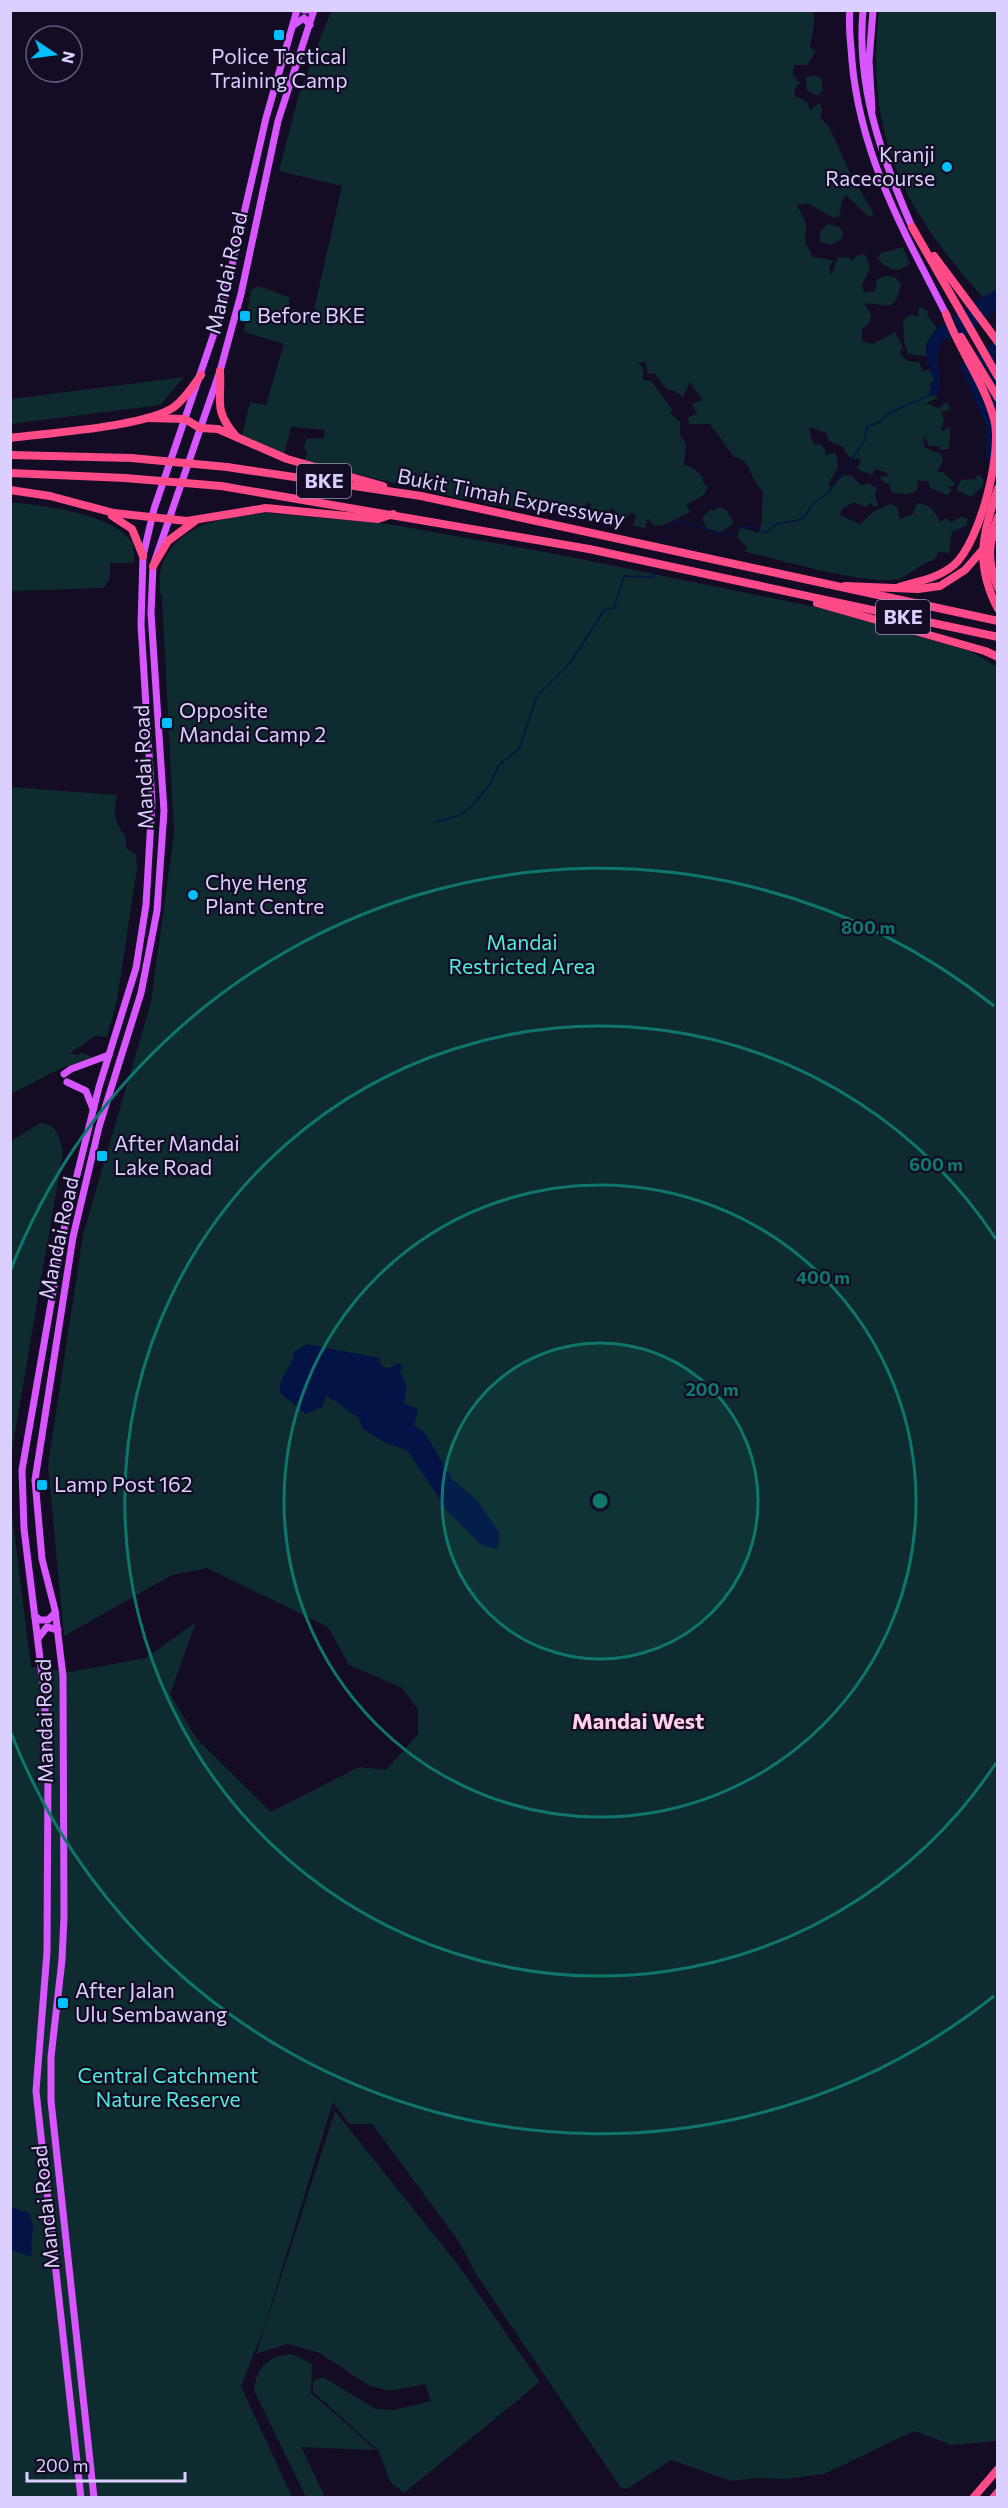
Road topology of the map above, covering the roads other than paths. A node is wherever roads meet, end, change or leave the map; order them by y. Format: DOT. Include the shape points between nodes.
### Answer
graph roads {
  1 [pos="297,10"];
  2 [pos="314,10"];
  3 [pos="849,10"];
  4 [pos="863,10"];
  5 [pos="873,10"];
  6 [pos="310,25"];
  7 [pos="292,27"];
  8 [pos="872,118"];
  9 [pos="912,227"];
  10 [pos="943,273"];
  11 [pos="241,294"];
  12 [pos="221,313"];
  13 [pos="946,314"];
  14 [pos="998,342"];
  15 [pos="220,371"];
  16 [pos="201,375"];
  17 [pos="998,377"];
  18 [pos="998,398"];
  19 [pos="147,418"];
  20 [pos="185,419"];
  21 [pos="200,428"];
  22 [pos="235,436"];
  23 [pos="10,438"];
  24 [pos="10,455"];
  25 [pos="10,474"];
  26 [pos="998,488"];
  27 [pos="10,490"];
  28 [pos="421,496"];
  29 [pos="93,508"];
  30 [pos="393,514"];
  31 [pos="152,517"];
  32 [pos="998,517"];
  33 [pos="169,518"];
  34 [pos="198,519"];
  35 [pos="998,532"];
  36 [pos="143,556"];
  37 [pos="153,566"];
  38 [pos="839,587"];
  39 [pos="899,587"];
  40 [pos="998,588"];
  41 [pos="809,598"];
  42 [pos="998,609"];
  43 [pos="998,621"];
  44 [pos="998,637"];
  45 [pos="998,657"];
  46 [pos="109,1055"];
  47 [pos="64,1074"];
  48 [pos="67,1082"];
  49 [pos="93,1109"];
  50 [pos="62,1237"];
  51 [pos="73,1237"];
  52 [pos="55,1610"];
  53 [pos="35,1616"];
  54 [pos="58,1630"];
  55 [pos="38,1640"];
  56 [pos="998,2469"];
  57 [pos="998,2492"];
  58 [pos="81,2498"];
  59 [pos="94,2498"];
  60 [pos="971,2498"];
  61 [pos="993,2498"];
  1 -- 7 [label="main road, Mandai Road"];
  2 -- 6 [label="main road, Mandai Road"];
  3 -- 13 [label="main road" via="854,87 869,150 893,211"];
  4 -- 8 [label="main road" via="862,53"];
  5 -- 8 [label="main road" via="869,37"];
  6 -- 7 [label="main road" via="304,18"];
  6 -- 11 [label="main road, Mandai Road" via="278,121"];
  7 -- 12 [label="main road, Mandai Road" via="266,118"];
  8 -- 9 [label="main road" via="889,174"];
  9 -- 10 [label="highway"];
  10 -- 14 [label="highway"];
  10 -- 17 [label="highway"];
  11 -- 12 [label="main road" via="230,297"];
  11 -- 15 [label="main road, Mandai Road"];
  12 -- 16 [label="main road, Mandai Road"];
  13 -- 18 [label="highway"];
  13 -- 39 [label="highway" via="989,405 997,437 993,474 975,530 960,559 938,576"];
  15 -- 21 [label="main road, Mandai Road"];
  15 -- 22 [label="highway" via="219,408 222,420"];
  16 -- 19 [label="highway" via="175,407"];
  16 -- 20 [label="main road, Mandai Road"];
  19 -- 20 [label="highway"];
  19 -- 23 [label="highway"];
  20 -- 21 [label="highway"];
  20 -- 31 [label="main road, Mandai Road"];
  21 -- 22 [label="highway"];
  21 -- 33 [label="main road, Mandai Road"];
  22 -- 28 [label="highway" via="287,459"];
  24 -- 28 [label="highway, Bukit Timah Expressway / BKE, bridge" via="131,458 227,467"];
  25 -- 30 [label="highway, Bukit Timah Expressway / BKE, bridge" via="126,477 221,486"];
  26 -- 42 [label="highway, bridge" via="981,554 987,584"];
  27 -- 29 [label="highway"];
  28 -- 38 [label="highway, Bukit Timah Expressway / BKE"];
  29 -- 31 [label="highway"];
  29 -- 36 [label="highway" via="120,519 132,529"];
  30 -- 34 [label="highway" via="378,519 266,508"];
  30 -- 41 [label="highway, Bukit Timah Expressway / BKE" via="589,549"];
  31 -- 33 [label="highway"];
  31 -- 36 [label="main road, Mandai Road"];
  32 -- 40 [label="highway, bridge" via="989,554"];
  33 -- 34 [label="highway"];
  33 -- 37 [label="main road, Mandai Road"];
  34 -- 37 [label="highway" via="168,541"];
  35 -- 39 [label="highway" via="948,582 928,588"];
  36 -- 46 [label="main road, Mandai Road" via="140,613 152,777 151,862 135,968"];
  37 -- 51 [label="main road, Mandai Road" via="151,613 164,811 158,911 141,993 99,1127"];
  38 -- 39 [label="highway"];
  38 -- 43 [label="highway, Bukit Timah Expressway / BKE"];
  41 -- 44 [label="highway, Bukit Timah Expressway / BKE"];
  41 -- 45 [label="highway"];
  46 -- 47 [label="main road"];
  46 -- 49 [label="main road, Mandai Road"];
  48 -- 49 [label="main road" via="86,1091"];
  49 -- 50 [label="main road, Mandai Road"];
  50 -- 51 [label="main road"];
  50 -- 53 [label="main road, Mandai Road" via="22,1470 24,1529"];
  51 -- 52 [label="main road, Mandai Road" via="35,1480 42,1559"];
  52 -- 53 [label="main road" via="54,1617 48,1620"];
  52 -- 54 [label="main road, Mandai Road"];
  53 -- 55 [label="main road, Mandai Road"];
  54 -- 55 [label="main road" via="44,1629"];
  54 -- 59 [label="main road, Mandai Road" via="63,1676 64,1917 50,2080"];
  55 -- 58 [label="main road, Mandai Road" via="50,1855 36,2091"];
  56 -- 60 [label="highway"];
  57 -- 61 [label="highway"];
}
